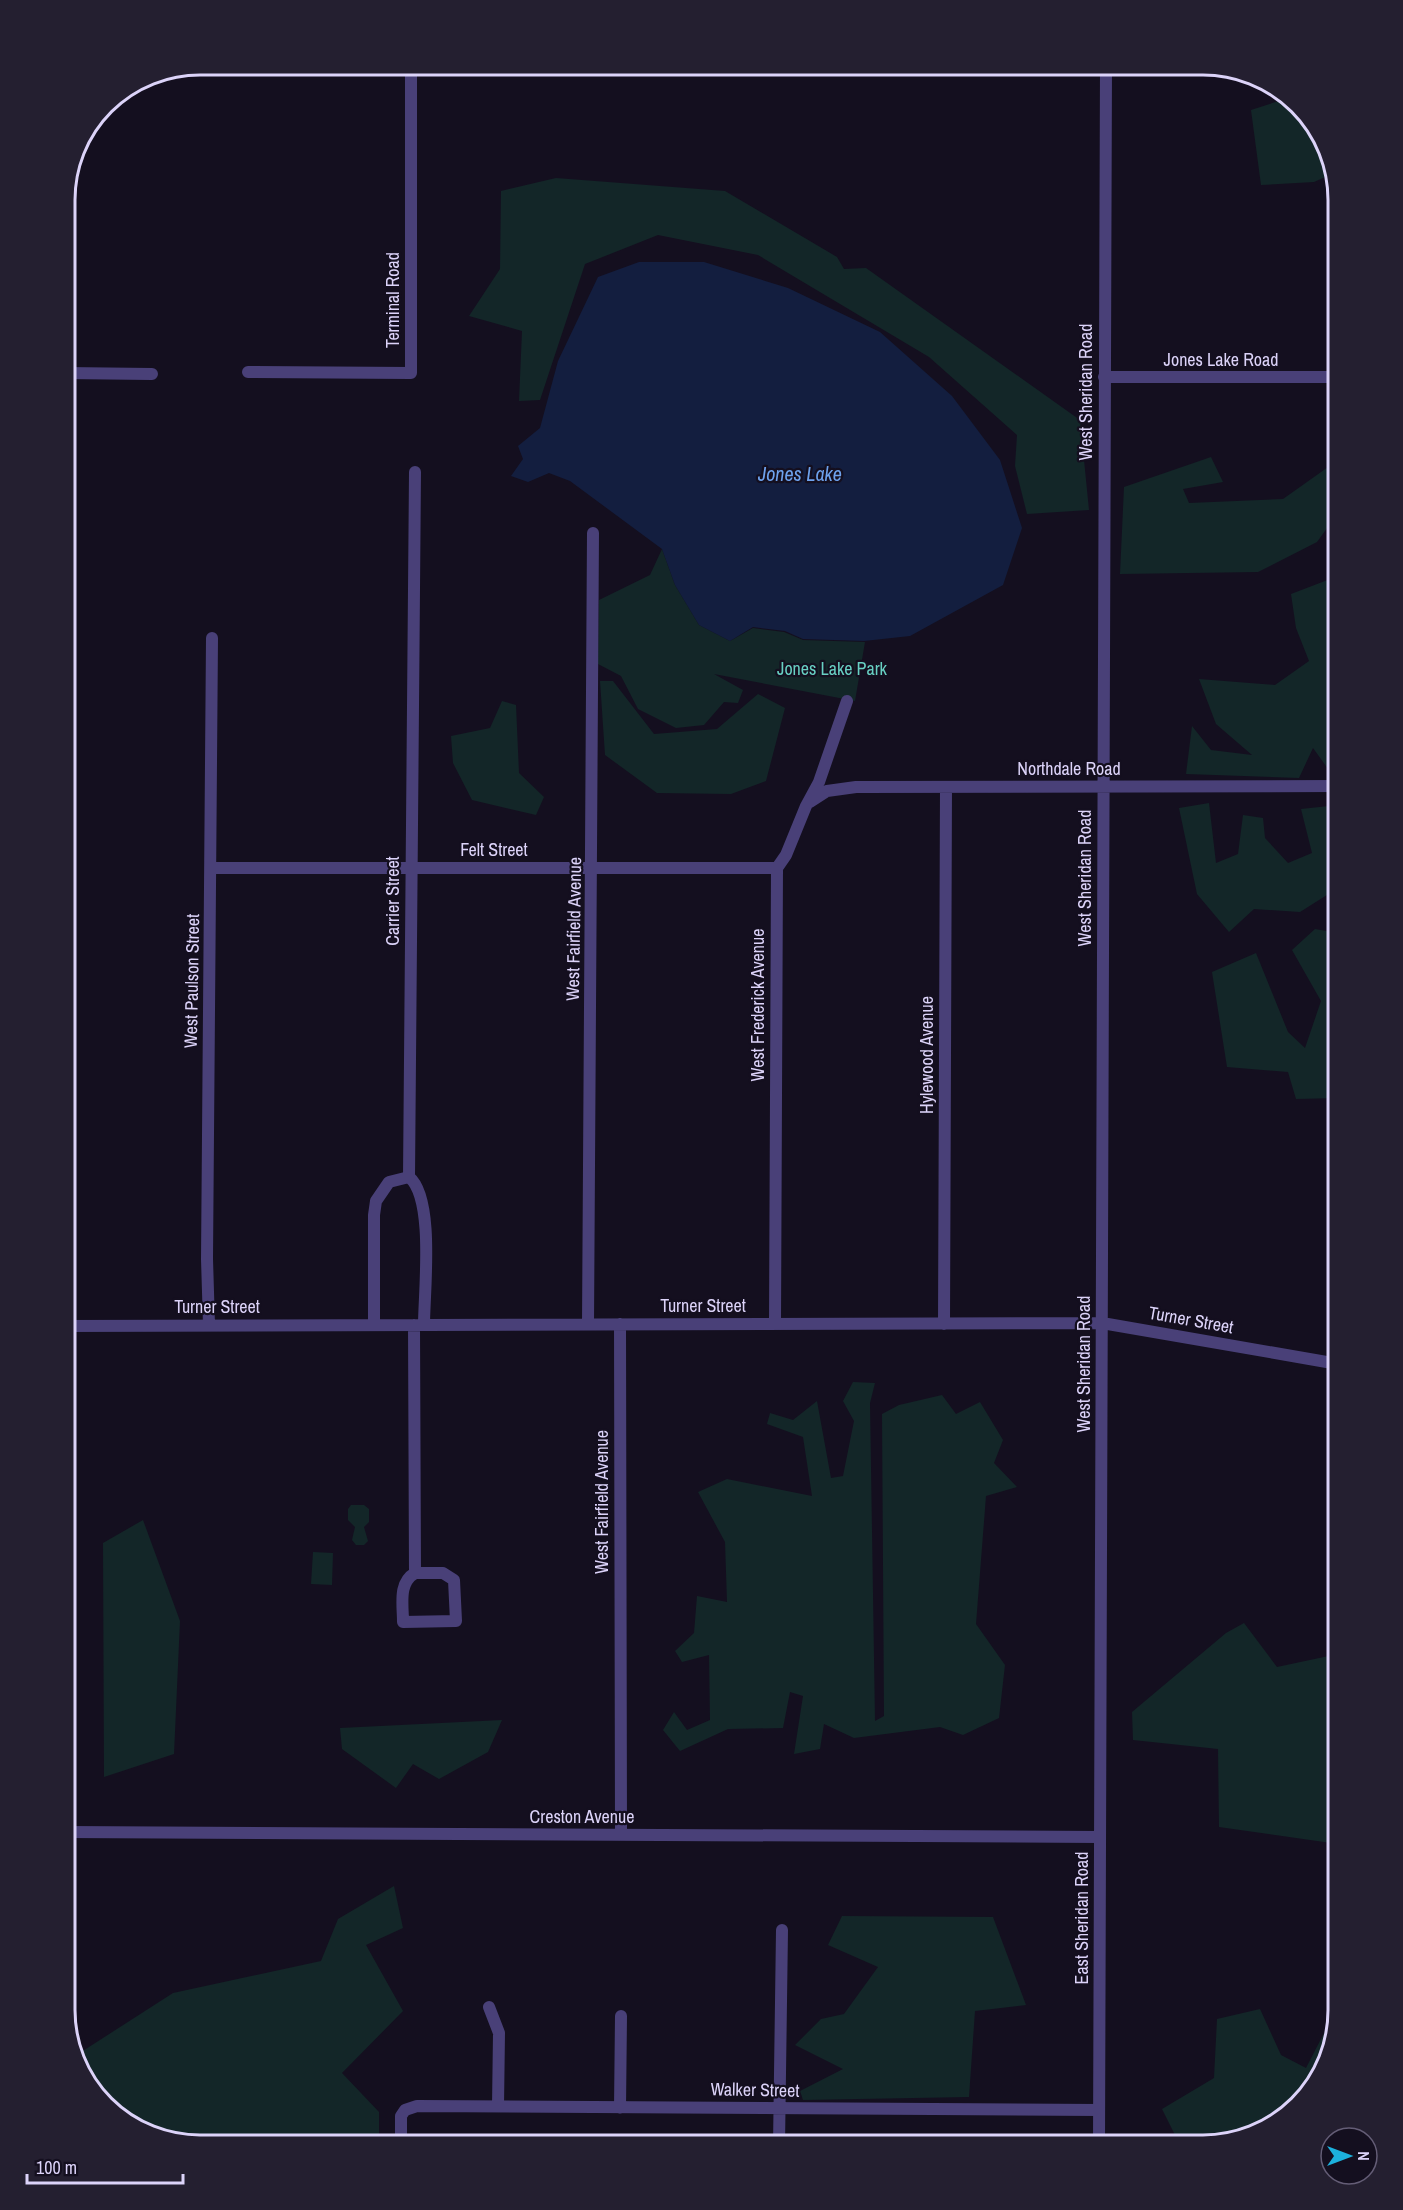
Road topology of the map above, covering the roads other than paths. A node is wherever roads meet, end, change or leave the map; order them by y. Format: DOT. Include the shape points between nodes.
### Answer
graph roads {
  1 [pos="411,75"];
  2 [pos="1106,75"];
  3 [pos="248,372"];
  4 [pos="75,373"];
  5 [pos="152,374"];
  6 [pos="1104,377"];
  7 [pos="1328,377"];
  8 [pos="415,472"];
  9 [pos="593,533"];
  10 [pos="212,638"];
  11 [pos="847,701"];
  12 [pos="1104,786"];
  13 [pos="1328,786"];
  14 [pos="946,787"];
  15 [pos="806,806"];
  16 [pos="592,867"];
  17 [pos="211,868"];
  18 [pos="411,868"];
  19 [pos="777,868"];
  20 [pos="409,1178"];
  21 [pos="775,1323"];
  22 [pos="944,1323"];
  23 [pos="1102,1323"];
  24 [pos="588,1324"];
  25 [pos="620,1324"];
  26 [pos="209,1325"];
  27 [pos="374,1325"];
  28 [pos="419,1325"];
  29 [pos="75,1326"];
  30 [pos="1328,1362"];
  31 [pos="415,1573"];
  32 [pos="1101,1692"];
  33 [pos="75,1832"];
  34 [pos="621,1835"];
  35 [pos="1100,1837"];
  36 [pos="782,1930"];
  37 [pos="489,2007"];
  38 [pos="621,2016"];
  39 [pos="498,2106"];
  40 [pos="620,2108"];
  41 [pos="779,2108"];
  42 [pos="1099,2110"];
  43 [pos="401,2135"];
  44 [pos="779,2135"];
  45 [pos="1099,2135"];
  1 -- 3 [label="street, Terminal Road" via="411,373"];
  2 -- 6 [label="street, West Sheridan Road"];
  4 -- 5 [label="street"];
  6 -- 7 [label="street, Jones Lake Road"];
  6 -- 12 [label="street, West Sheridan Road"];
  8 -- 18 [label="street, Carrier Street"];
  9 -- 16 [label="street, West Fairfield Avenue"];
  10 -- 17 [label="street, West Paulson Street"];
  11 -- 15 [label="street, West Frederick Avenue" via="819,782"];
  12 -- 13 [label="street, Northdale Road"];
  12 -- 14 [label="street, Northdale Road"];
  12 -- 23 [label="street, West Sheridan Road"];
  14 -- 15 [label="street, Northdale Road" via="841,788 826,791"];
  14 -- 22 [label="street, Hylewood Avenue"];
  15 -- 19 [label="street, West Frederick Avenue"];
  16 -- 18 [label="street, Felt Street"];
  16 -- 19 [label="street, Felt Street"];
  16 -- 24 [label="street, West Fairfield Avenue"];
  17 -- 18 [label="street, Felt Street"];
  17 -- 26 [label="street, West Paulson Street"];
  18 -- 20 [label="street, Carrier Street"];
  19 -- 21 [label="street, West Frederick Avenue"];
  20 -- 27 [label="street" via="389,1182 376,1202"];
  20 -- 28 [label="street, Carrier Street" via="421,1197 425,1218"];
  21 -- 22 [label="street, Turner Street"];
  21 -- 25 [label="street, Turner Street"];
  22 -- 23 [label="street, Turner Street"];
  23 -- 30 [label="street, Turner Street"];
  23 -- 32 [label="street, West Sheridan Road"];
  24 -- 25 [label="street, Turner Street"];
  24 -- 28 [label="street, Turner Street"];
  25 -- 34 [label="street, West Fairfield Avenue"];
  26 -- 27 [label="street, Turner Street"];
  26 -- 29 [label="street, Turner Street"];
  27 -- 28 [label="street, Turner Street"];
  28 -- 31 [label="street, Carrier Street"];
  31 -- 31 [label="street" via="406,1578 403,1587 403,1622 456,1621 454,1580 442,1573"];
  32 -- 35 [label="street, East Sheridan Road"];
  33 -- 34 [label="street, Creston Avenue"];
  34 -- 35 [label="street, Creston Avenue"];
  35 -- 42 [label="street, East Sheridan Road"];
  36 -- 41 [label="street"];
  37 -- 39 [label="street" via="499,2033"];
  38 -- 40 [label="street"];
  39 -- 40 [label="street, Walker Street"];
  39 -- 43 [label="street, Walker Street" via="411,2107 401,2116"];
  40 -- 41 [label="street, Walker Street"];
  41 -- 42 [label="street, Walker Street"];
  41 -- 44 [label="street"];
  42 -- 45 [label="street, East Sheridan Road"];
}
